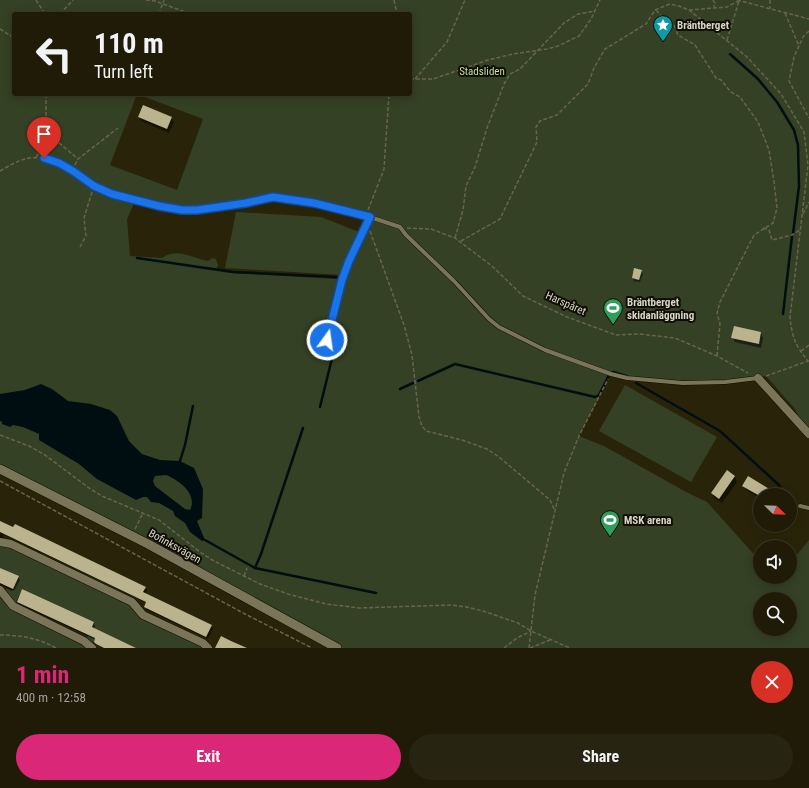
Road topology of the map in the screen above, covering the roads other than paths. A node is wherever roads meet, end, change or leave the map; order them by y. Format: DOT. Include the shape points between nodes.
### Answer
graph roads {
  1 [pos="44,158"];
  2 [pos="368,216"];
  3 [pos="327,340"];
  4 [pos="758,378"];
  5 [pos="809,434"];
  6 [pos="0,469"];
  7 [pos="800,506"];
  8 [pos="809,508"];
  9 [pos="0,542"];
  10 [pos="0,590"];
  11 [pos="92,648"];
  12 [pos="208,648"];
  13 [pos="337,648"];
  1 -- 2 [label="lane" via="59,163 94,186 125,199 182,210 246,203 273,197 314,203"];
  2 -- 3 [label="lane" via="342,280"];
  2 -- 4 [label="lane" via="400,228 489,319 499,327 545,350 627,378 683,382 725,382"];
  4 -- 5 [label="street"];
  6 -- 13 [label="street, Bofinksvägen" via="148,544"];
  7 -- 8 [label="lane"];
  9 -- 12 [label="street" via="8,543 132,602 143,615 203,643"];
  10 -- 11 [label="street" via="13,606 84,641"];
}
